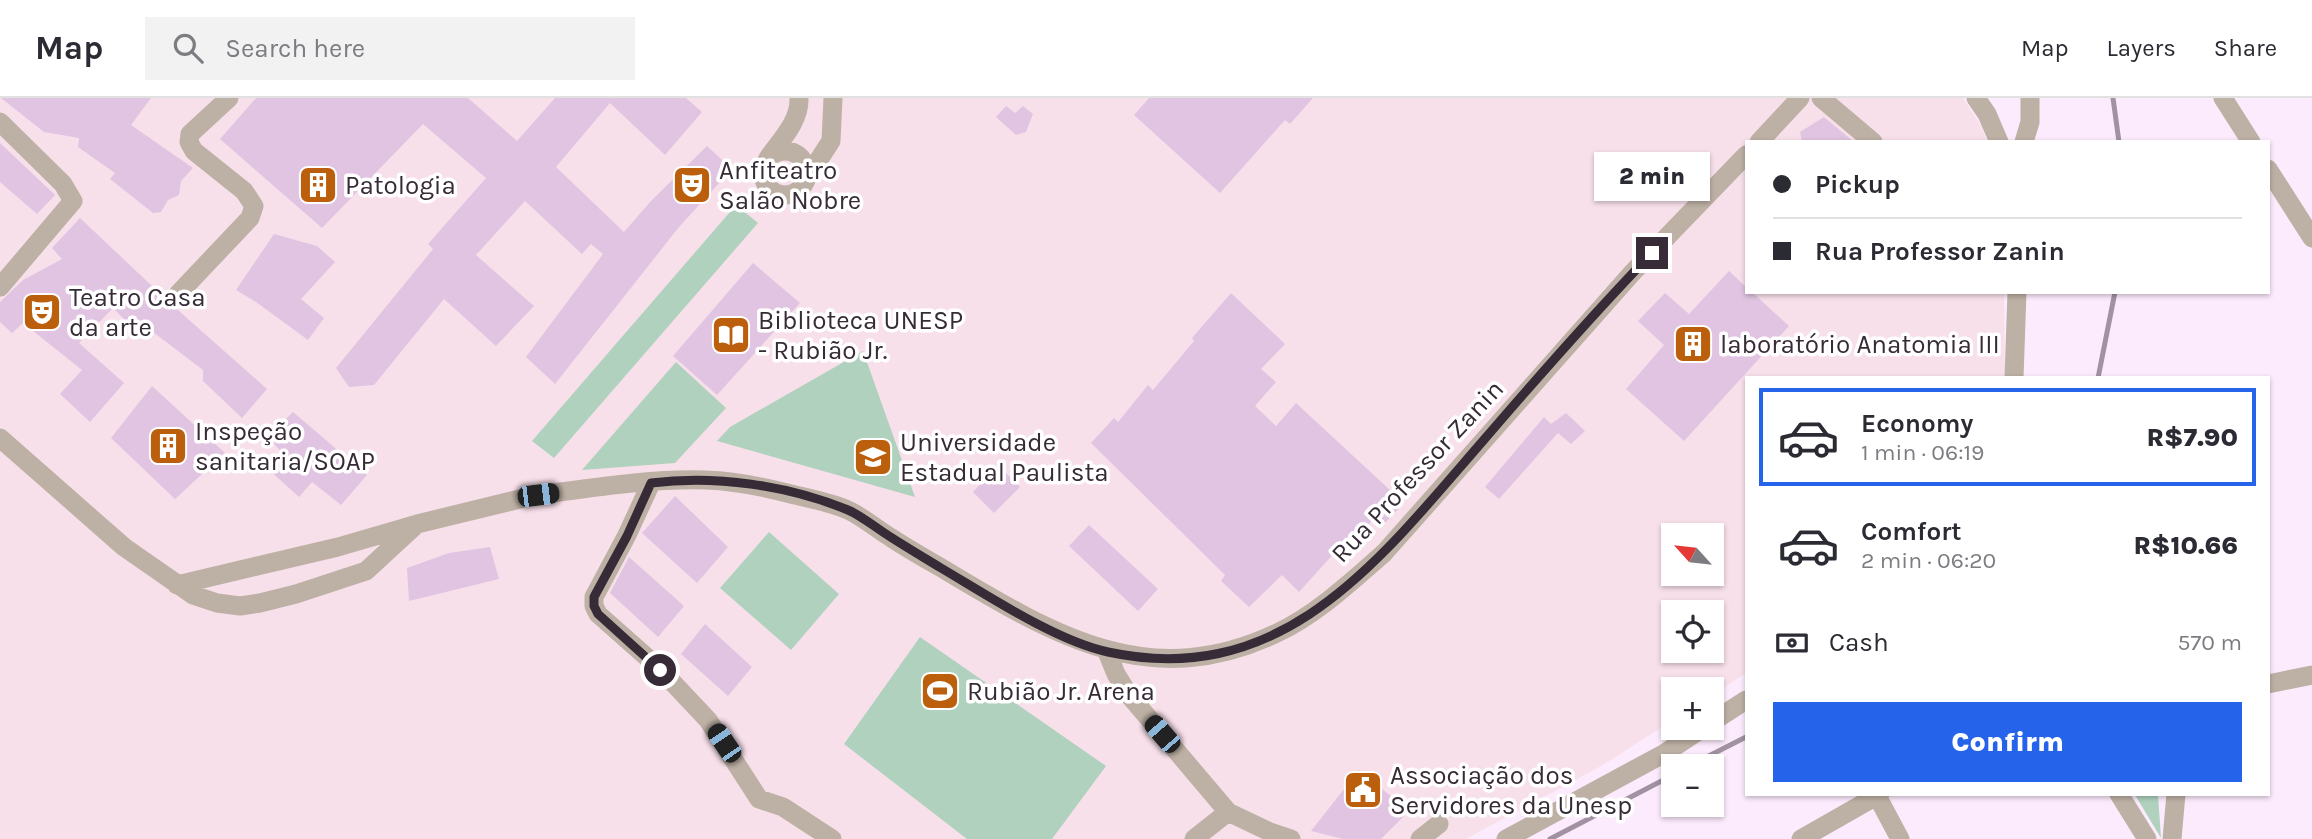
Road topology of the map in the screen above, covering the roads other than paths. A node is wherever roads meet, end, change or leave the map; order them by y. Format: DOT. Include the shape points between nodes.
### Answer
graph roads {
  1 [pos="229,98"];
  2 [pos="799,98"];
  3 [pos="832,98"];
  4 [pos="1800,98"];
  5 [pos="1821,98"];
  6 [pos="1976,98"];
  7 [pos="2030,98"];
  8 [pos="2223,98"];
  9 [pos="0,122"];
  10 [pos="1761,140"];
  11 [pos="1871,140"];
  12 [pos="1998,140"];
  13 [pos="2025,140"];
  14 [pos="2250,140"];
  15 [pos="1745,156"];
  16 [pos="767,160"];
  17 [pos="2270,172"];
  18 [pos="807,178"];
  19 [pos="2312,239"];
  20 [pos="2,281"];
  21 [pos="178,293"];
  22 [pos="2017,294"];
  23 [pos="2014,376"];
  24 [pos="0,438"];
  25 [pos="651,483"];
  26 [pos="417,524"];
  27 [pos="177,586"];
  28 [pos="1107,652"];
  29 [pos="2312,675"];
  30 [pos="2270,684"];
  31 [pos="1745,700"];
  32 [pos="1724,714"];
  33 [pos="1685,740"];
  34 [pos="1876,796"];
  35 [pos="1878,796"];
  36 [pos="2120,796"];
  37 [pos="2176,796"];
  38 [pos="1228,812"];
  39 [pos="1439,824"];
  40 [pos="832,839"];
  41 [pos="1194,839"];
  42 [pos="1291,839"];
  43 [pos="1420,839"];
  44 [pos="1506,839"];
  45 [pos="1801,839"];
  46 [pos="1900,839"];
  47 [pos="2147,839"];
  48 [pos="2172,839"];
  1 -- 21 [label="street" via="190,134 189,142 244,191 254,206 250,218"];
  2 -- 16 [label="street" via="793,124"];
  3 -- 18 [label="street" via="831,141"];
  4 -- 10 [label="street"];
  5 -- 11 [label="street"];
  6 -- 12 [label="street"];
  7 -- 13 [label="street"];
  8 -- 14 [label="street"];
  9 -- 20 [label="street" via="63,184 73,201"];
  15 -- 28 [label="street, Rua Professor Zanin" via="1625,281 1384,553 1338,593 1282,631 1236,650 1195,659"];
  16 -- 18 [label="street" via="779,152 794,153 805,163"];
  16 -- 18 [label="street" via="764,180 779,195 793,194"];
  17 -- 19 [label="street"];
  22 -- 23 [label="street"];
  24 -- 27 [label="street" via="124,547"];
  25 -- 26 [label="street, Rua Professor Zanin" via="533,496"];
  25 -- 28 [label="street, Rua Professor Zanin" via="697,480 750,485 850,511 1042,625"];
  25 -- 40 [label="street" via="594,597 598,614 708,720 759,799 783,807"];
  26 -- 27 [label="street, Rua Professor Zanin"];
  26 -- 27 [label="street, Rua Professor Zanin" via="366,571 296,594 240,606 205,599"];
  28 -- 38 [label="street" via="1129,695"];
  29 -- 30 [label="street"];
  31 -- 32 [label="street"];
  33 -- 44 [label="street"];
  34 -- 45 [label="street"];
  35 -- 46 [label="street"];
  36 -- 47 [label="street"];
  37 -- 48 [label="street"];
  38 -- 41 [label="street"];
  38 -- 42 [label="street"];
  39 -- 43 [label="street"];
}
